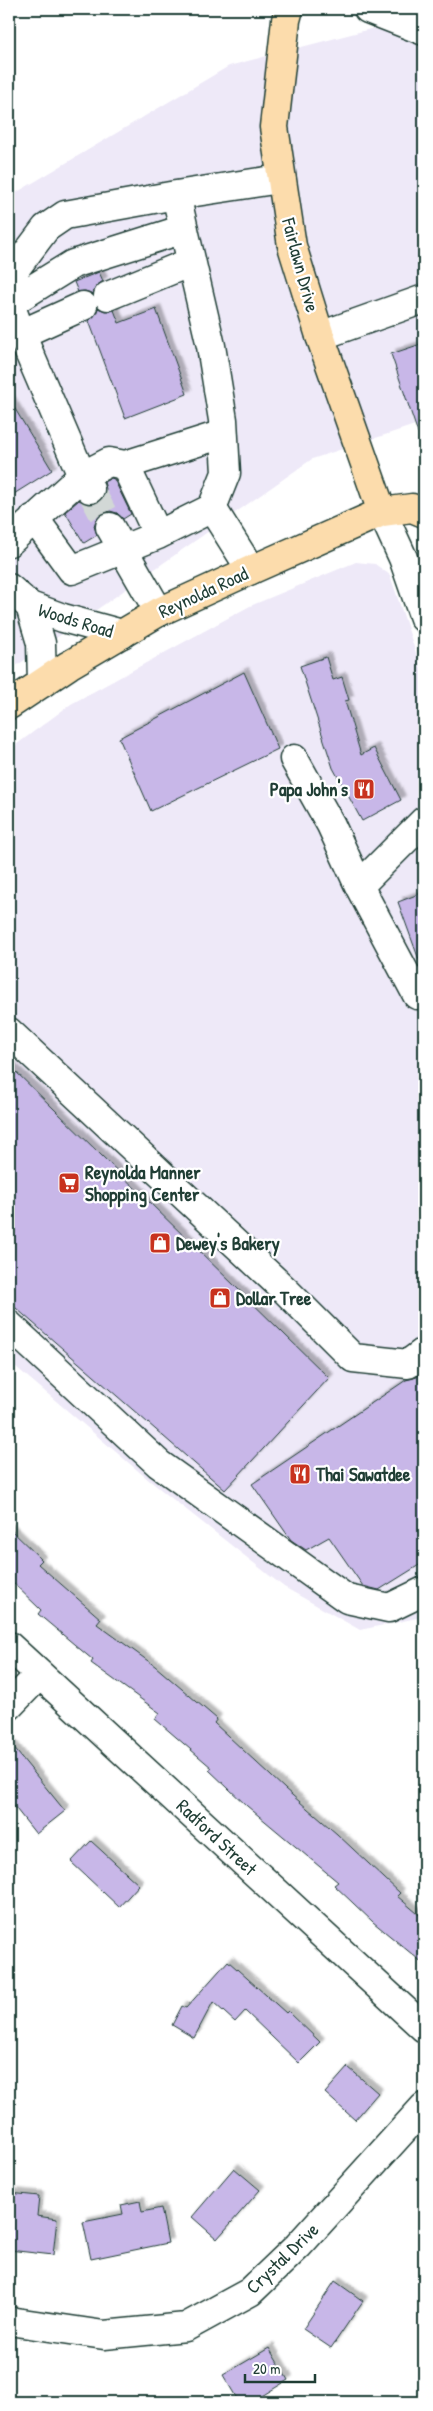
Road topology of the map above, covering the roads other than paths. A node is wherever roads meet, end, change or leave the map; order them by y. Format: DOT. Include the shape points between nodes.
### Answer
graph roads {
  1 [pos="289,9"];
  2 [pos="368,9"];
  3 [pos="424,31"];
  4 [pos="280,179"];
  5 [pos="176,195"];
  6 [pos="184,229"];
  7 [pos="191,262"];
  8 [pos="9,294"];
  9 [pos="108,296"];
  10 [pos="424,299"];
  11 [pos="83,306"];
  12 [pos="20,334"];
  13 [pos="320,336"];
  14 [pos="223,434"];
  15 [pos="125,465"];
  16 [pos="86,482"];
  17 [pos="420,503"];
  18 [pos="212,508"];
  19 [pos="382,512"];
  20 [pos="34,518"];
  21 [pos="158,535"];
  22 [pos="11,536"];
  23 [pos="116,538"];
  24 [pos="250,570"];
  25 [pos="9,588"];
  26 [pos="30,606"];
  27 [pos="159,612"];
  28 [pos="424,618"];
  29 [pos="122,634"];
  30 [pos="42,683"];
  31 [pos="9,705"];
  32 [pos="294,759"];
  33 [pos="422,831"];
  34 [pos="359,886"];
  35 [pos="417,995"];
  36 [pos="9,1032"];
  37 [pos="9,1325"];
  38 [pos="424,1352"];
  39 [pos="424,1591"];
  40 [pos="9,1646"];
  41 [pos="39,1675"];
  42 [pos="9,1706"];
  43 [pos="424,2028"];
  44 [pos="424,2107"];
  45 [pos="9,2321"];
  1 -- 4 [label="main road, Fairlawn Drive" via="274,127"];
  2 -- 3 [label="street"];
  4 -- 5 [label="street"];
  4 -- 13 [label="main road, Fairlawn Drive" via="292,246"];
  5 -- 6 [label="street"];
  5 -- 8 [label="street" via="65,215 46,228"];
  6 -- 7 [label="street"];
  6 -- 8 [label="street" via="73,264"];
  7 -- 9 [label="street"];
  7 -- 14 [label="street" via="211,346"];
  8 -- 12 [label="street"];
  10 -- 13 [label="street"];
  11 -- 12 [label="street"];
  12 -- 16 [label="street"];
  13 -- 19 [label="main road, Fairlawn Drive"];
  14 -- 15 [label="street"];
  14 -- 18 [label="street" via="226,473"];
  15 -- 16 [label="street" via="109,462"];
  15 -- 21 [label="street"];
  16 -- 20 [label="street"];
  17 -- 19 [label="main road, Reynolda Road"];
  18 -- 21 [label="street"];
  18 -- 24 [label="street"];
  19 -- 24 [label="main road, Reynolda Road"];
  19 -- 28 [label="street" via="403,558"];
  20 -- 22 [label="street"];
  20 -- 23 [label="street" via="72,570"];
  21 -- 23 [label="street"];
  23 -- 27 [label="street"];
  24 -- 27 [label="main road, Reynolda Road"];
  25 -- 26 [label="street, Woods Road"];
  26 -- 29 [label="street, Woods Road"];
  26 -- 30 [label="street, Woods Road" via="41,643"];
  27 -- 29 [label="main road, Reynolda Road"];
  29 -- 30 [label="main road, Reynolda Road"];
  30 -- 31 [label="main road, Reynolda Road"];
  32 -- 34 [label="street" via="331,825"];
  33 -- 34 [label="street"];
  34 -- 35 [label="street"];
  36 -- 38 [label="street" via="353,1358 408,1364"];
  37 -- 39 [label="street" via="159,1464 347,1599 389,1608"];
  40 -- 41 [label="street, Radford Street"];
  41 -- 42 [label="street"];
  41 -- 43 [label="street, Radford Street"];
  44 -- 45 [label="street, Crystal Drive" via="298,2246 250,2292 186,2326 104,2335"];
}
